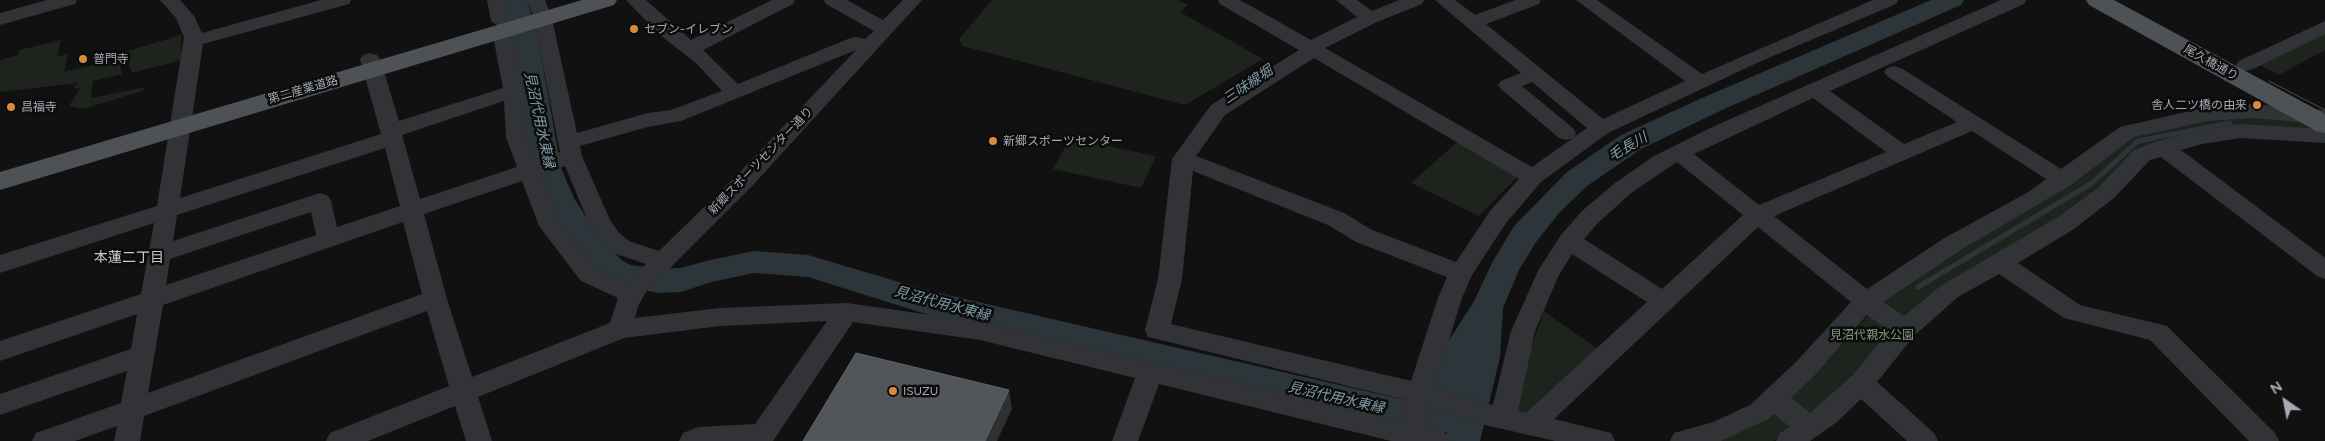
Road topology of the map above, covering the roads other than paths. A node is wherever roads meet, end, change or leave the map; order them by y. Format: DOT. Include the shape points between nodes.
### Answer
graph roads {
  1 [pos="68,0"];
  2 [pos="169,0"];
  3 [pos="342,0"];
  4 [pos="570,0"];
  5 [pos="606,0"];
  6 [pos="635,0"];
  7 [pos="786,0"];
  8 [pos="833,0"];
  9 [pos="914,0"];
  10 [pos="1227,0"];
  11 [pos="1345,0"];
  12 [pos="1415,0"];
  13 [pos="1444,0"];
  14 [pos="1532,0"];
  15 [pos="1585,0"];
  16 [pos="1889,0"];
  17 [pos="2017,0"];
  18 [pos="2097,0"];
  19 [pos="2121,0"];
  20 [pos="1253,5"];
  21 [pos="1854,5"];
  22 [pos="537,12"];
  23 [pos="1370,18"];
  24 [pos="0,19"];
  25 [pos="503,20"];
  26 [pos="1472,23"];
  27 [pos="2325,27"];
  28 [pos="885,29"];
  29 [pos="193,41"];
  30 [pos="869,46"];
  31 [pos="1307,47"];
  32 [pos="691,48"];
  33 [pos="371,65"];
  34 [pos="2246,65"];
  35 [pos="1894,72"];
  36 [pos="1535,74"];
  37 [pos="1700,82"];
  38 [pos="1814,89"];
  39 [pos="514,91"];
  40 [pos="735,93"];
  41 [pos="2320,115"];
  42 [pos="182,120"];
  43 [pos="1973,123"];
  44 [pos="1601,128"];
  45 [pos="1566,133"];
  46 [pos="392,134"];
  47 [pos="2325,136"];
  48 [pos="2162,147"];
  49 [pos="1678,152"];
  50 [pos="1901,152"];
  51 [pos="566,153"];
  52 [pos="1183,159"];
  53 [pos="0,167"];
  54 [pos="532,169"];
  55 [pos="1533,177"];
  56 [pos="2063,180"];
  57 [pos="0,181"];
  58 [pos="166,211"];
  59 [pos="412,211"];
  60 [pos="1758,214"];
  61 [pos="328,239"];
  62 [pos="1569,241"];
  63 [pos="160,254"];
  64 [pos="2000,263"];
  65 [pos="0,264"];
  66 [pos="658,265"];
  67 [pos="2325,270"];
  68 [pos="1462,273"];
  69 [pos="635,290"];
  70 [pos="153,299"];
  71 [pos="435,299"];
  72 [pos="1663,301"];
  73 [pos="1866,301"];
  74 [pos="847,312"];
  75 [pos="621,329"];
  76 [pos="1905,329"];
  77 [pos="0,351"];
  78 [pos="142,355"];
  79 [pos="1148,378"];
  80 [pos="1861,383"];
  81 [pos="463,390"];
  82 [pos="1773,399"];
  83 [pos="0,404"];
  84 [pos="132,409"];
  85 [pos="1418,412"];
  86 [pos="1494,416"];
  87 [pos="1531,424"];
  88 [pos="1370,434"];
  89 [pos="1800,434"];
  90 [pos="760,437"];
  91 [pos="45,441"];
  92 [pos="127,441"];
  93 [pos="338,441"];
  94 [pos="479,441"];
  95 [pos="692,441"];
  96 [pos="1125,441"];
  97 [pos="1436,441"];
  98 [pos="1602,441"];
  99 [pos="1683,441"];
  100 [pos="1925,441"];
  101 [pos="2266,441"];
  1 -- 24 [label="street"];
  2 -- 29 [label="street" via="185,16"];
  3 -- 29 [label="street"];
  4 -- 22 [label="main road, 第二産業道路"];
  5 -- 22 [label="main road, 第二産業道路"];
  6 -- 32 [label="street" via="666,30"];
  7 -- 32 [label="street"];
  8 -- 28 [label="street"];
  9 -- 28 [label="street, 新郷スポーツセンター通り"];
  10 -- 20 [label="street"];
  11 -- 23 [label="street"];
  12 -- 23 [label="street"];
  13 -- 26 [label="street"];
  14 -- 26 [label="street"];
  15 -- 37 [label="street"];
  16 -- 21 [label="street"];
  17 -- 38 [label="street"];
  18 -- 41 [label="main road, 尾久橋通り"];
  19 -- 34 [label="main road, 尾久橋通り"];
  20 -- 31 [label="street"];
  21 -- 37 [label="street"];
  22 -- 25 [label="main road, 第二産業道路"];
  22 -- 51 [label="street"];
  23 -- 31 [label="street"];
  25 -- 33 [label="main road, 第二産業道路"];
  25 -- 39 [label="street"];
  26 -- 36 [label="street"];
  27 -- 34 [label="street"];
  28 -- 30 [label="street, 新郷スポーツセンター通り"];
  29 -- 42 [label="street"];
  30 -- 40 [label="street" via="855,43"];
  30 -- 66 [label="street, 新郷スポーツセンター通り" via="745,180"];
  31 -- 52 [label="street" via="1218,110"];
  31 -- 55 [label="street"];
  32 -- 40 [label="street"];
  33 -- 42 [label="main road, 第二産業道路"];
  33 -- 46 [label="street"];
  34 -- 41 [label="main road, 尾久橋通り"];
  35 -- 43 [label="street"];
  36 -- 44 [label="street"];
  36 -- 45 [label="street" via="1508,85"];
  37 -- 44 [label="street"];
  38 -- 49 [label="street"];
  38 -- 50 [label="street"];
  39 -- 46 [label="street"];
  39 -- 54 [label="street" via="517,137"];
  40 -- 51 [label="street" via="674,116 648,120"];
  41 -- 56 [label="street" via="2252,111 2208,114 2127,132"];
  42 -- 53 [label="main road, 第二産業道路"];
  42 -- 57 [label="main road, 第二産業道路"];
  42 -- 58 [label="street"];
  43 -- 50 [label="street"];
  43 -- 56 [label="street"];
  44 -- 55 [label="street"];
  46 -- 58 [label="street"];
  46 -- 59 [label="street"];
  47 -- 48 [label="street" via="2240,130"];
  48 -- 64 [label="street" via="2142,155 2106,193 2066,223"];
  48 -- 67 [label="street"];
  49 -- 60 [label="street"];
  49 -- 62 [label="street" via="1623,188"];
  50 -- 60 [label="street"];
  51 -- 54 [label="street"];
  51 -- 66 [label="street" via="611,239"];
  52 -- 68 [label="street" via="1336,219 1364,236"];
  52 -- 85 [label="street" via="1170,279 1156,330"];
  54 -- 59 [label="street"];
  54 -- 69 [label="street" via="550,226 569,252 589,275"];
  55 -- 68 [label="street" via="1498,217"];
  56 -- 73 [label="street" via="1951,245"];
  58 -- 63 [label="street"];
  58 -- 65 [label="street"];
  59 -- 61 [label="street"];
  59 -- 71 [label="street"];
  60 -- 72 [label="street"];
  60 -- 73 [label="street"];
  61 -- 63 [label="street" via="320,202"];
  61 -- 70 [label="street"];
  62 -- 72 [label="street"];
  62 -- 86 [label="street" via="1547,275 1523,331"];
  63 -- 70 [label="street"];
  64 -- 76 [label="street" via="1950,291"];
  64 -- 101 [label="street" via="2073,312 2158,333"];
  66 -- 69 [label="street, 新郷スポーツセンター通り"];
  68 -- 85 [label="street" via="1450,298"];
  69 -- 75 [label="street, 新郷スポーツセンター通り" via="622,316"];
  70 -- 77 [label="street"];
  70 -- 78 [label="street"];
  71 -- 81 [label="street"];
  71 -- 84 [label="street"];
  72 -- 87 [label="street"];
  73 -- 76 [label="street"];
  73 -- 82 [label="street" via="1805,369"];
  74 -- 75 [label="street" via="781,312"];
  74 -- 79 [label="street" via="980,331"];
  74 -- 90 [label="street"];
  75 -- 81 [label="street"];
  76 -- 80 [label="street"];
  78 -- 83 [label="street"];
  78 -- 84 [label="street"];
  79 -- 88 [label="street"];
  79 -- 96 [label="street"];
  80 -- 89 [label="street" via="1828,415"];
  80 -- 100 [label="street"];
  81 -- 93 [label="street"];
  81 -- 94 [label="street"];
  82 -- 89 [label="street"];
  82 -- 99 [label="street" via="1759,412 1719,431"];
  84 -- 91 [label="street"];
  84 -- 92 [label="street"];
  85 -- 86 [label="street"];
  85 -- 88 [label="street"];
  85 -- 97 [label="street"];
  86 -- 87 [label="street"];
  87 -- 98 [label="street"];
  90 -- 95 [label="street" via="698,438"];
}
